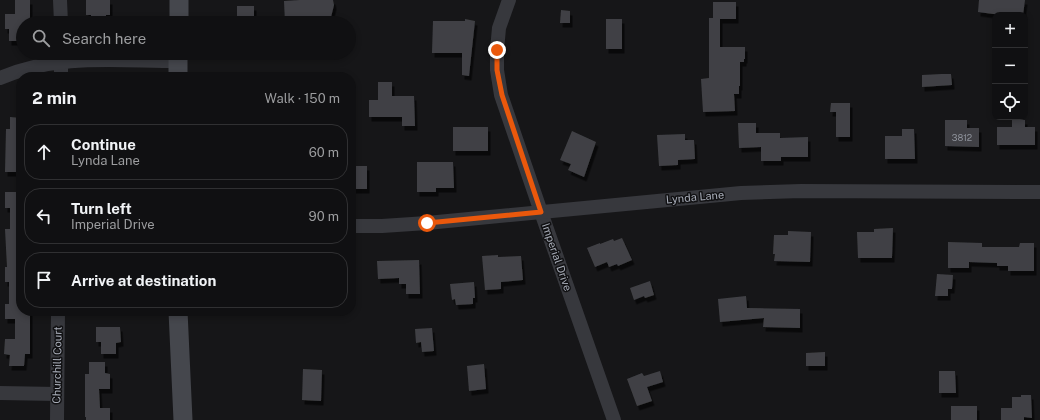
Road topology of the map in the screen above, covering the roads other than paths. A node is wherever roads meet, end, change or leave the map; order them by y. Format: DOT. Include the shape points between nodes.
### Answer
graph roads {
  1 [pos="60,0"];
  2 [pos="179,0"];
  3 [pos="509,0"];
  4 [pos="60,16"];
  5 [pos="179,16"];
  6 [pos="52,60"];
  7 [pos="61,60"];
  8 [pos="82,60"];
  9 [pos="178,64"];
  10 [pos="16,72"];
  11 [pos="17,72"];
  12 [pos="60,72"];
  13 [pos="0,78"];
  14 [pos="1040,192"];
  15 [pos="541,212"];
  16 [pos="356,226"];
  17 [pos="58,316"];
  18 [pos="178,316"];
  19 [pos="0,393"];
  20 [pos="57,394"];
  21 [pos="57,420"];
  22 [pos="183,420"];
  23 [pos="614,420"];
  1 -- 4 [label="street"];
  2 -- 5 [label="main road"];
  3 -- 15 [label="street, Imperial Drive" via="500,28 497,70 502,95"];
  6 -- 11 [label="street"];
  7 -- 12 [label="street"];
  8 -- 9 [label="street"];
  10 -- 13 [label="street"];
  14 -- 15 [label="street, Lynda Lane" via="764,192"];
  15 -- 16 [label="street, Lynda Lane" via="427,223"];
  15 -- 23 [label="street, Imperial Drive"];
  17 -- 20 [label="street, Churchill Court"];
  18 -- 22 [label="main road"];
  19 -- 20 [label="street"];
  20 -- 21 [label="street, Churchill Court"];
}
